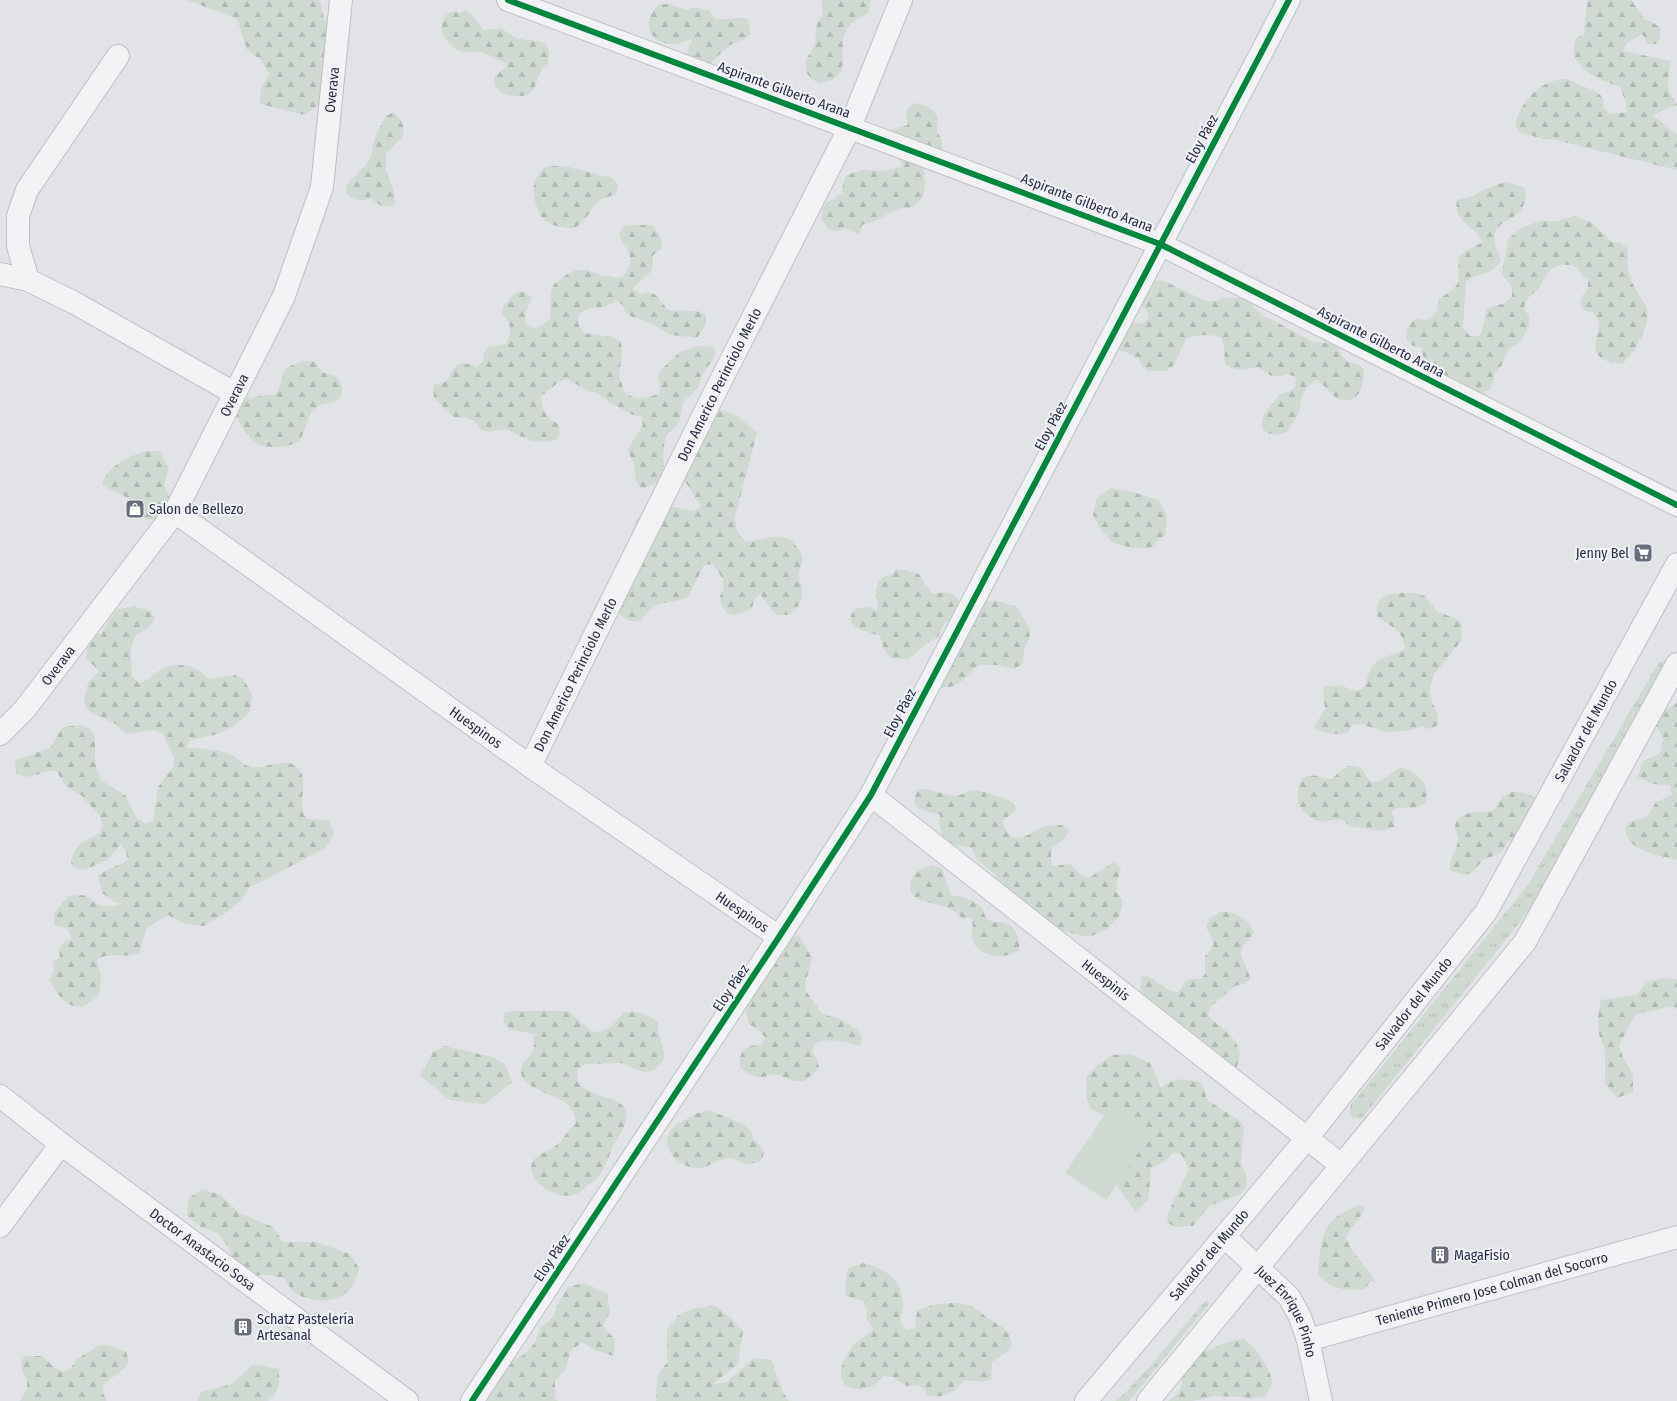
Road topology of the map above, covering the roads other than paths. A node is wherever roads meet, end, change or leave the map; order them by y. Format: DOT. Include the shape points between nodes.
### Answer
graph roads {
  1 [pos="341,0"];
  2 [pos="508,0"];
  3 [pos="901,0"];
  4 [pos="1289,0"];
  5 [pos="118,56"];
  6 [pos="850,127"];
  7 [pos="1160,244"];
  8 [pos="0,274"];
  9 [pos="28,280"];
  10 [pos="234,393"];
  11 [pos="1677,505"];
  12 [pos="175,512"];
  13 [pos="1677,564"];
  14 [pos="1670,596"];
  15 [pos="1677,664"];
  16 [pos="0,734"];
  17 [pos="530,766"];
  18 [pos="871,794"];
  19 [pos="779,937"];
  20 [pos="0,1096"];
  21 [pos="1308,1137"];
  22 [pos="61,1144"];
  23 [pos="1341,1165"];
  24 [pos="0,1226"];
  25 [pos="1225,1237"];
  26 [pos="1677,1237"];
  27 [pos="1258,1268"];
  28 [pos="1308,1340"];
  29 [pos="407,1401"];
  30 [pos="472,1401"];
  31 [pos="1086,1401"];
  32 [pos="1148,1401"];
  33 [pos="1321,1401"];
  1 -- 10 [label="street, Overava" via="322,187 284,296"];
  2 -- 6 [label="street, Aspirante Gilberto Arana"];
  3 -- 6 [label="street, Don Americo Perinciolo Merlo"];
  4 -- 7 [label="street, Eloy Páez"];
  5 -- 9 [label="street" via="27,190 18,216 18,246"];
  6 -- 7 [label="street, Aspirante Gilberto Arana"];
  6 -- 17 [label="street, Don Americo Perinciolo Merlo" via="716,390"];
  7 -- 11 [label="street, Aspirante Gilberto Arana"];
  7 -- 18 [label="street, Eloy Páez"];
  8 -- 9 [label="street"];
  9 -- 10 [label="street" via="73,302"];
  10 -- 12 [label="street, Overava"];
  12 -- 16 [label="street, Overava" via="25,708"];
  12 -- 17 [label="street, Huespinos"];
  13 -- 14 [label="street, Salvador del Mundo"];
  14 -- 21 [label="street, Salvador del Mundo" via="1486,912"];
  15 -- 23 [label="street" via="1525,942"];
  17 -- 19 [label="street, Huespinos"];
  18 -- 19 [label="street, Eloy Páez"];
  18 -- 21 [label="street, Huespinis"];
  19 -- 30 [label="street, Eloy Páez"];
  20 -- 22 [label="street, Doctor Anastacio Sosa"];
  21 -- 23 [label="street, Huespinis"];
  21 -- 25 [label="street, Salvador del Mundo"];
  22 -- 24 [label="street"];
  22 -- 29 [label="street, Doctor Anastacio Sosa"];
  23 -- 27 [label="street"];
  25 -- 27 [label="street, Juez Enrique Pinho"];
  25 -- 31 [label="street, Salvador del Mundo"];
  26 -- 28 [label="street, Teniente Primero Jose Colman del Socorro"];
  27 -- 28 [label="street, Juez Enrique Pinho" via="1289,1297"];
  27 -- 32 [label="street"];
  28 -- 33 [label="street, Juez Enrique Pinho"];
}
